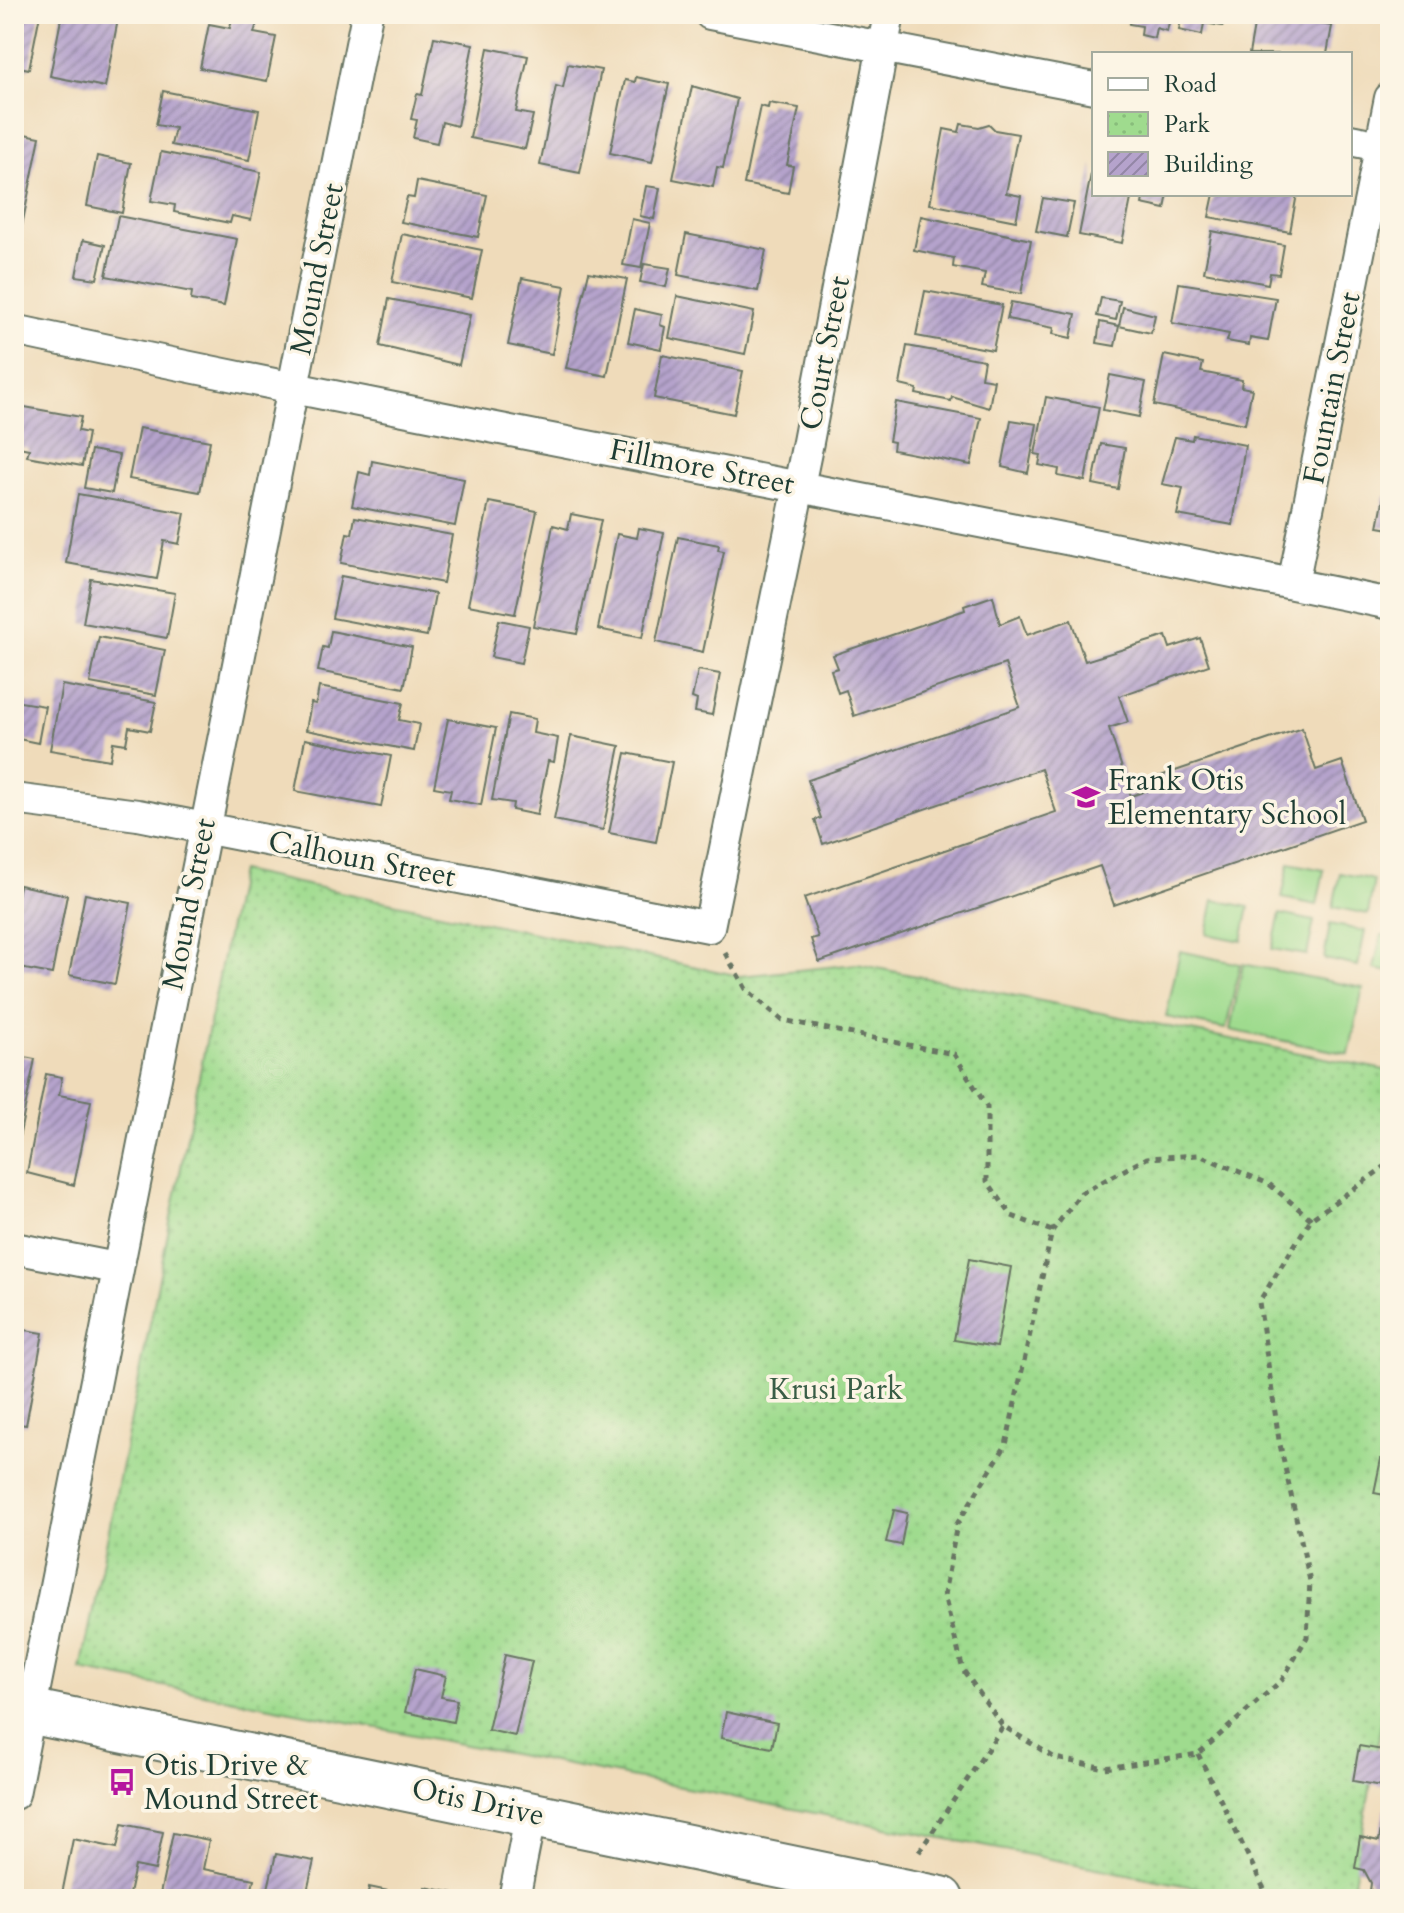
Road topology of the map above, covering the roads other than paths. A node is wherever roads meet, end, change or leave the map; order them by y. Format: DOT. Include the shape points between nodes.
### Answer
graph roads {
  1 [pos="367,14"];
  2 [pos="710,14"];
  3 [pos="889,14"];
  4 [pos="883,47"];
  5 [pos="1092,88"];
  6 [pos="1390,98"];
  7 [pos="1352,140"];
  8 [pos="1385,147"];
  9 [pos="14,330"];
  10 [pos="293,389"];
  11 [pos="799,485"];
  12 [pos="1293,584"];
  13 [pos="1390,604"];
  14 [pos="14,799"];
  15 [pos="204,828"];
  16 [pos="709,927"];
  17 [pos="14,1248"];
  18 [pos="116,1268"];
  19 [pos="21,1710"];
  20 [pos="14,1794"];
  21 [pos="531,1813"];
  22 [pos="514,1899"];
  23 [pos="941,1899"];
  1 -- 10 [label="street, Mound Street"];
  2 -- 4 [label="street"];
  3 -- 4 [label="street, Court Street"];
  4 -- 5 [label="street"];
  4 -- 11 [label="street, Court Street"];
  6 -- 8 [label="street, Fountain Street"];
  7 -- 8 [label="street"];
  8 -- 12 [label="street, Fountain Street"];
  9 -- 10 [label="street, Fillmore Street"];
  10 -- 11 [label="street, Fillmore Street"];
  10 -- 15 [label="street, Mound Street"];
  11 -- 12 [label="street, Fillmore Street"];
  11 -- 16 [label="street, Court Street"];
  12 -- 13 [label="street, Fillmore Street"];
  14 -- 15 [label="street, Calhoun Street"];
  15 -- 16 [label="street, Calhoun Street"];
  15 -- 18 [label="street, Mound Street"];
  17 -- 18 [label="street"];
  18 -- 19 [label="street, Mound Street"];
  19 -- 20 [label="street, Mound Street"];
  19 -- 21 [label="main road, Otis Drive"];
  21 -- 22 [label="street"];
  21 -- 23 [label="main road, Otis Drive"];
}
